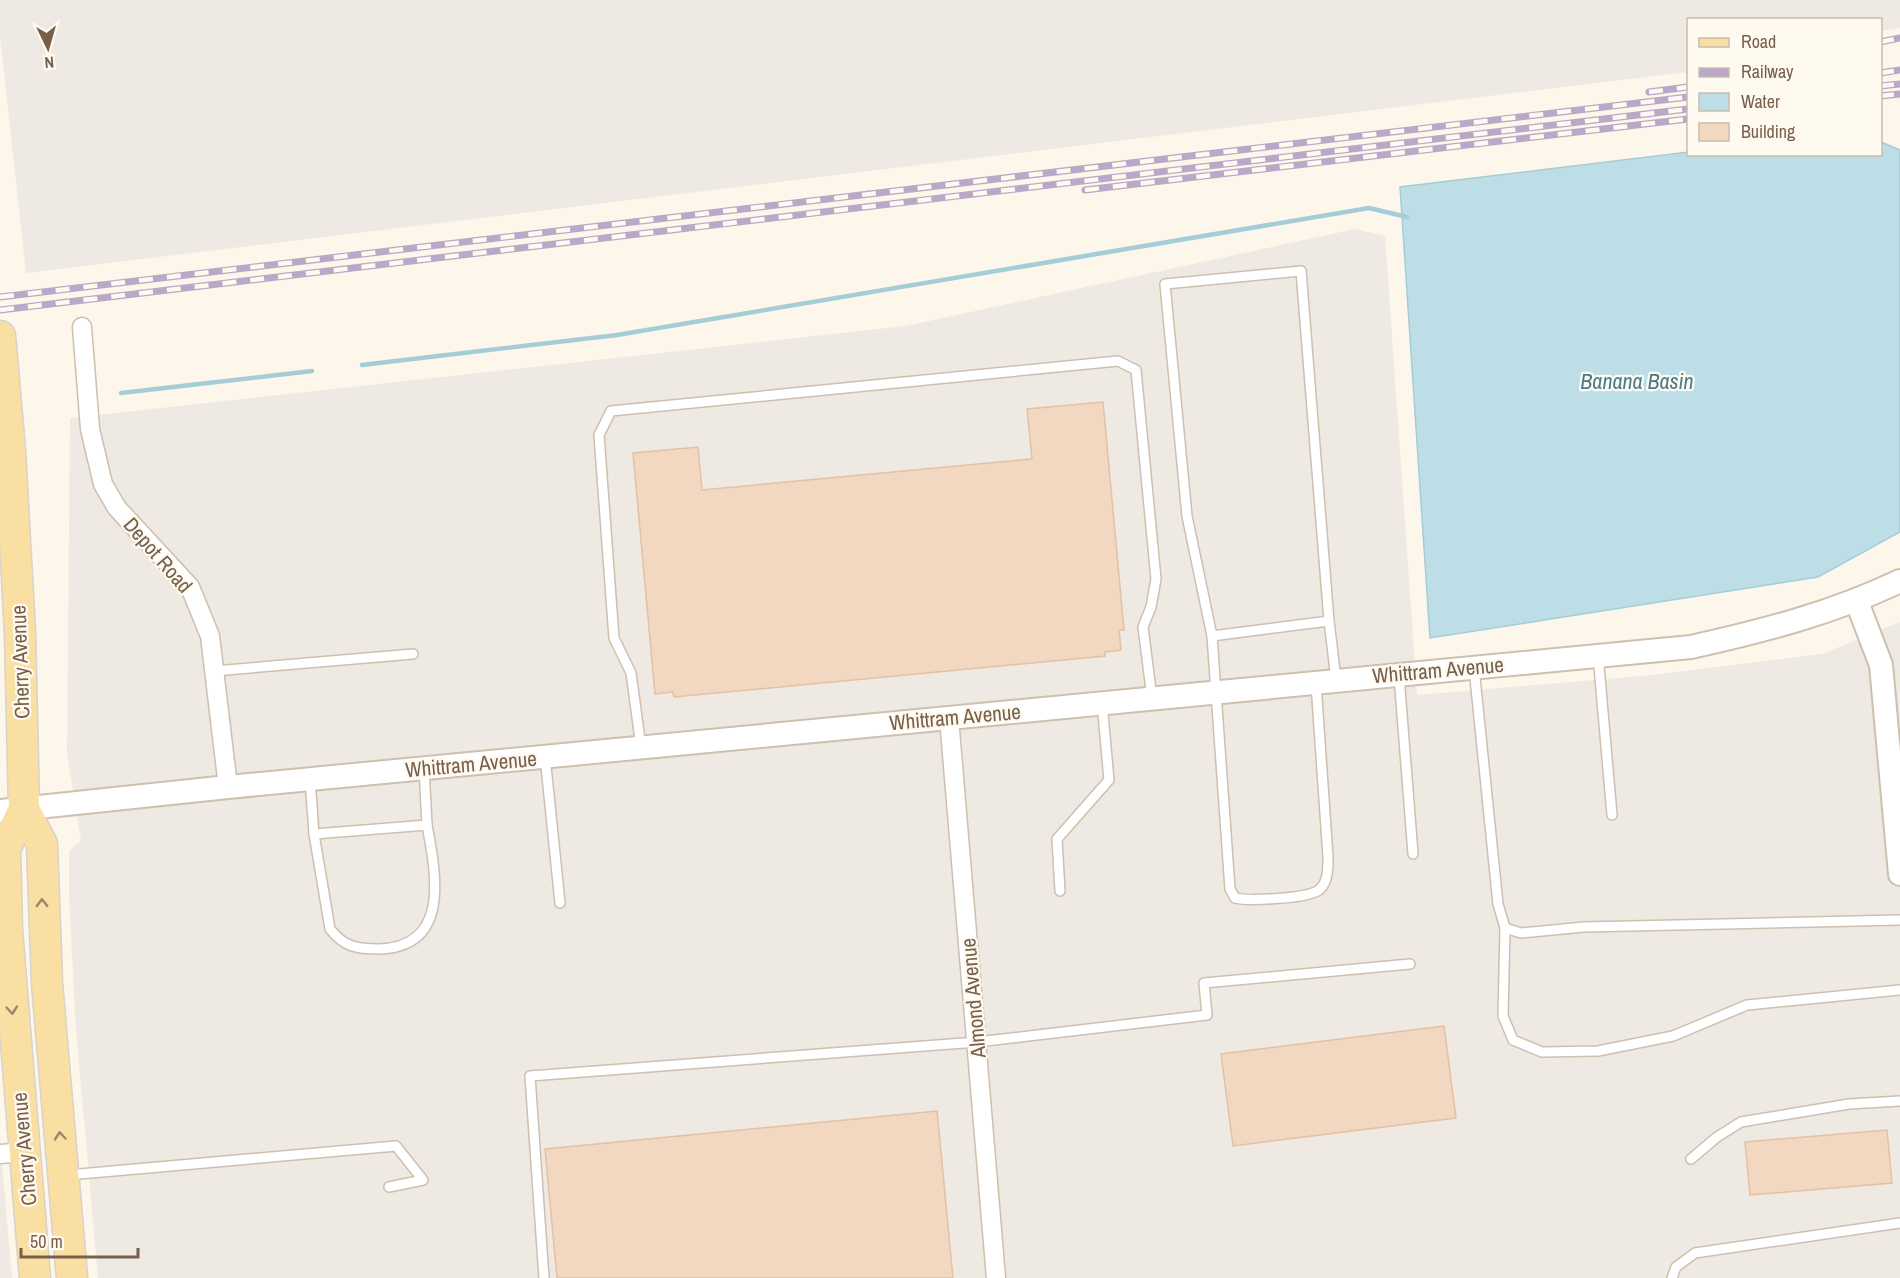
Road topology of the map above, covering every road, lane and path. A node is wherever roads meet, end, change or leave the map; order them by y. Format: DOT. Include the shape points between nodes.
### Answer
graph roads {
  1 [pos="81,327"];
  2 [pos="0,336"];
  3 [pos="1900,581"];
  4 [pos="1857,602"];
  5 [pos="1329,621"];
  6 [pos="1212,636"];
  7 [pos="412,654"];
  8 [pos="1598,655"];
  9 [pos="1474,667"];
  10 [pos="214,671"];
  11 [pos="1399,674"];
  12 [pos="1326,680"];
  13 [pos="1216,692"];
  14 [pos="1152,698"];
  15 [pos="1102,703"];
  16 [pos="949,718"];
  17 [pos="641,747"];
  18 [pos="546,756"];
  19 [pos="424,768"];
  20 [pos="310,779"];
  21 [pos="228,787"];
  22 [pos="12,810"];
  23 [pos="1612,814"];
  24 [pos="427,825"];
  25 [pos="314,834"];
  26 [pos="1413,854"];
  27 [pos="1900,874"];
  28 [pos="1060,891"];
  29 [pos="561,903"];
  30 [pos="1900,920"];
  31 [pos="1505,928"];
  32 [pos="1410,964"];
  33 [pos="1900,990"];
  34 [pos="977,1042"];
  35 [pos="1900,1101"];
  36 [pos="12,1153"];
  37 [pos="1691,1159"];
  38 [pos="63,1176"];
  39 [pos="389,1187"];
  40 [pos="1900,1223"];
  41 [pos="35,1278"];
  42 [pos="72,1278"];
  43 [pos="544,1278"];
  44 [pos="996,1278"];
  45 [pos="1672,1278"];
  1 -- 10 [label="street, Depot Road" via="97,467 103,483 117,508 190,587 210,636"];
  2 -- 22 [label="main road, Cherry Avenue" via="20,632"];
  3 -- 4 [label="street, Whittram Avenue"];
  4 -- 8 [label="street, Whittram Avenue" via="1691,647"];
  4 -- 27 [label="street" via="1881,664"];
  5 -- 6 [label="lane"];
  5 -- 6 [label="lane" via="1301,271 1165,284 1187,516"];
  5 -- 12 [label="lane"];
  6 -- 13 [label="lane"];
  7 -- 10 [label="lane"];
  8 -- 9 [label="street, Whittram Avenue"];
  8 -- 23 [label="lane"];
  9 -- 11 [label="street, Whittram Avenue"];
  9 -- 31 [label="lane" via="1498,904"];
  10 -- 21 [label="street, Depot Road"];
  11 -- 12 [label="street, Whittram Avenue"];
  11 -- 26 [label="lane"];
  12 -- 13 [label="street, Whittram Avenue"];
  12 -- 13 [label="lane" via="1327,873 1320,889 1293,896 1242,900 1231,894"];
  13 -- 14 [label="street, Whittram Avenue"];
  14 -- 15 [label="street, Whittram Avenue"];
  14 -- 17 [label="lane" via="1143,627 1156,579 1136,370 1118,361 611,411 599,435 614,638 631,674"];
  15 -- 16 [label="street, Whittram Avenue"];
  15 -- 28 [label="lane" via="1109,780 1057,839"];
  16 -- 17 [label="street, Whittram Avenue"];
  16 -- 34 [label="street, Almond Avenue"];
  17 -- 18 [label="street, Whittram Avenue"];
  18 -- 19 [label="street, Whittram Avenue"];
  18 -- 29 [label="lane"];
  19 -- 20 [label="street, Whittram Avenue"];
  19 -- 24 [label="lane"];
  20 -- 21 [label="street, Whittram Avenue"];
  20 -- 25 [label="lane"];
  21 -- 22 [label="street, Whittram Avenue"];
  22 -- 36 [label="main road, Cherry Avenue, one-way" via="5,849"];
  38 -- 22 [label="main road, Cherry Avenue, one-way" via="45,953 42,844"];
  24 -- 25 [label="lane"];
  24 -- 25 [label="lane" via="435,869 435,906 427,924 398,948 358,949 340,942 330,929"];
  30 -- 31 [label="lane" via="1584,927 1521,933"];
  31 -- 33 [label="lane" via="1503,1016 1513,1040 1542,1052 1598,1051 1672,1036 1747,1005"];
  32 -- 34 [label="lane" via="1204,983 1207,1016"];
  34 -- 43 [label="lane" via="530,1076"];
  34 -- 44 [label="street, Almond Avenue"];
  35 -- 37 [label="lane" via="1849,1104 1741,1122"];
  36 -- 41 [label="main road, Cherry Avenue"];
  38 -- 39 [label="lane" via="396,1146 423,1180"];
  38 -- 42 [label="main road, Cherry Avenue"];
  40 -- 45 [label="lane" via="1695,1253 1676,1267"];
}
